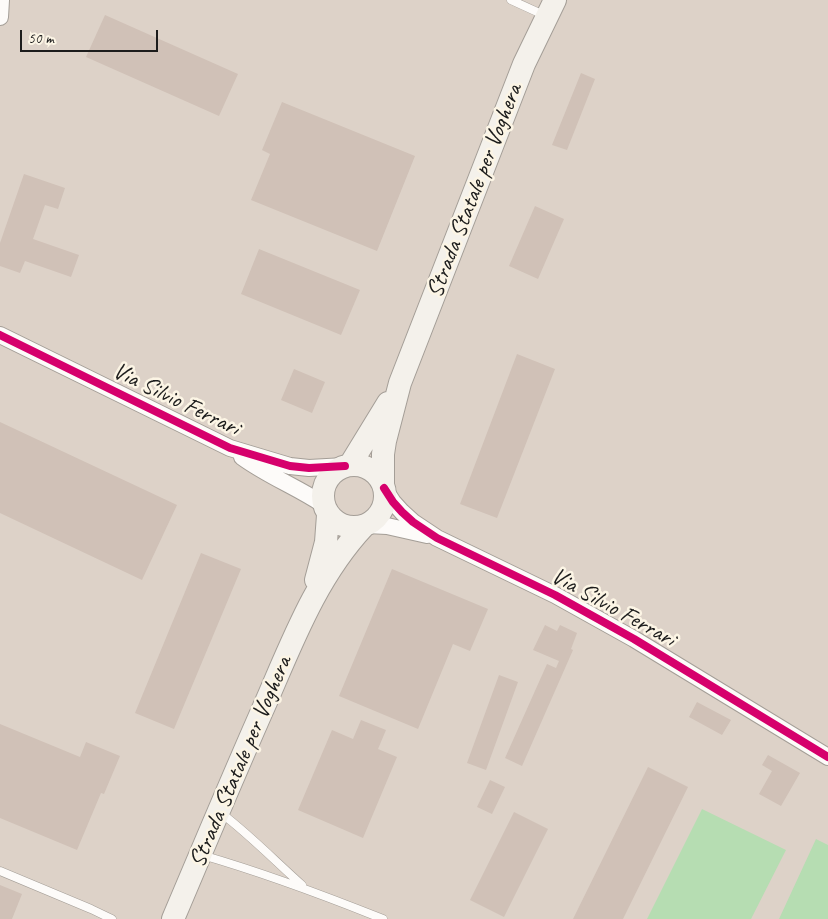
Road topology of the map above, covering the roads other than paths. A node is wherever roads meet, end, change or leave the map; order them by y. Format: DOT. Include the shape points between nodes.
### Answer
graph roads {
  1 [pos="1,0"];
  2 [pos="511,0"];
  3 [pos="551,8"];
  4 [pos="0,17"];
  5 [pos="0,335"];
  6 [pos="400,383"];
  7 [pos="230,448"];
  8 [pos="347,466"];
  9 [pos="383,485"];
  10 [pos="326,510"];
  11 [pos="365,526"];
  12 [pos="437,538"];
  13 [pos="308,605"];
  14 [pos="828,757"];
  15 [pos="218,811"];
  16 [pos="200,855"];
  17 [pos="0,871"];
  18 [pos="306,888"];
  19 [pos="112,919"];
  20 [pos="173,919"];
  21 [pos="383,919"];
  1 -- 4 [label="street"];
  2 -- 3 [label="lane"];
  3 -- 6 [label="main road, Strada Statale per Voghera" via="524,64"];
  5 -- 7 [label="street, Via Silvio Ferrari"];
  6 -- 8 [label="main road, Strada Statale per Voghera"];
  6 -- 9 [label="main road, Strada Statale per Voghera" via="385,440"];
  7 -- 8 [label="street, Via Silvio Ferrari" via="290,466"];
  7 -- 10 [label="street, Via Silvio Ferrari" via="256,468 305,493"];
  8 -- 9 [label="main road" via="360,465 369,469"];
  8 -- 10 [label="main road, Strada Statale per Voghera" via="331,475 325,484 322,494"];
  9 -- 11 [label="main road, Strada Statale per Voghera" via="385,503 375,520"];
  9 -- 12 [label="street, Via Silvio Ferrari" via="402,512"];
  10 -- 11 [label="main road" via="336,522 346,527"];
  10 -- 13 [label="main road, Strada Statale per Voghera" via="326,542"];
  11 -- 12 [label="street, Via Silvio Ferrari" via="387,526"];
  11 -- 13 [label="main road, Strada Statale per Voghera" via="330,569"];
  12 -- 14 [label="street, Via Silvio Ferrari" via="555,595 634,639"];
  13 -- 15 [label="main road, Strada Statale per Voghera"];
  15 -- 16 [label="main road, Strada Statale per Voghera"];
  15 -- 18 [label="lane"];
  16 -- 18 [label="lane"];
  16 -- 20 [label="main road, Strada Statale per Voghera"];
  17 -- 19 [label="lane"];
  18 -- 21 [label="lane"];
}
